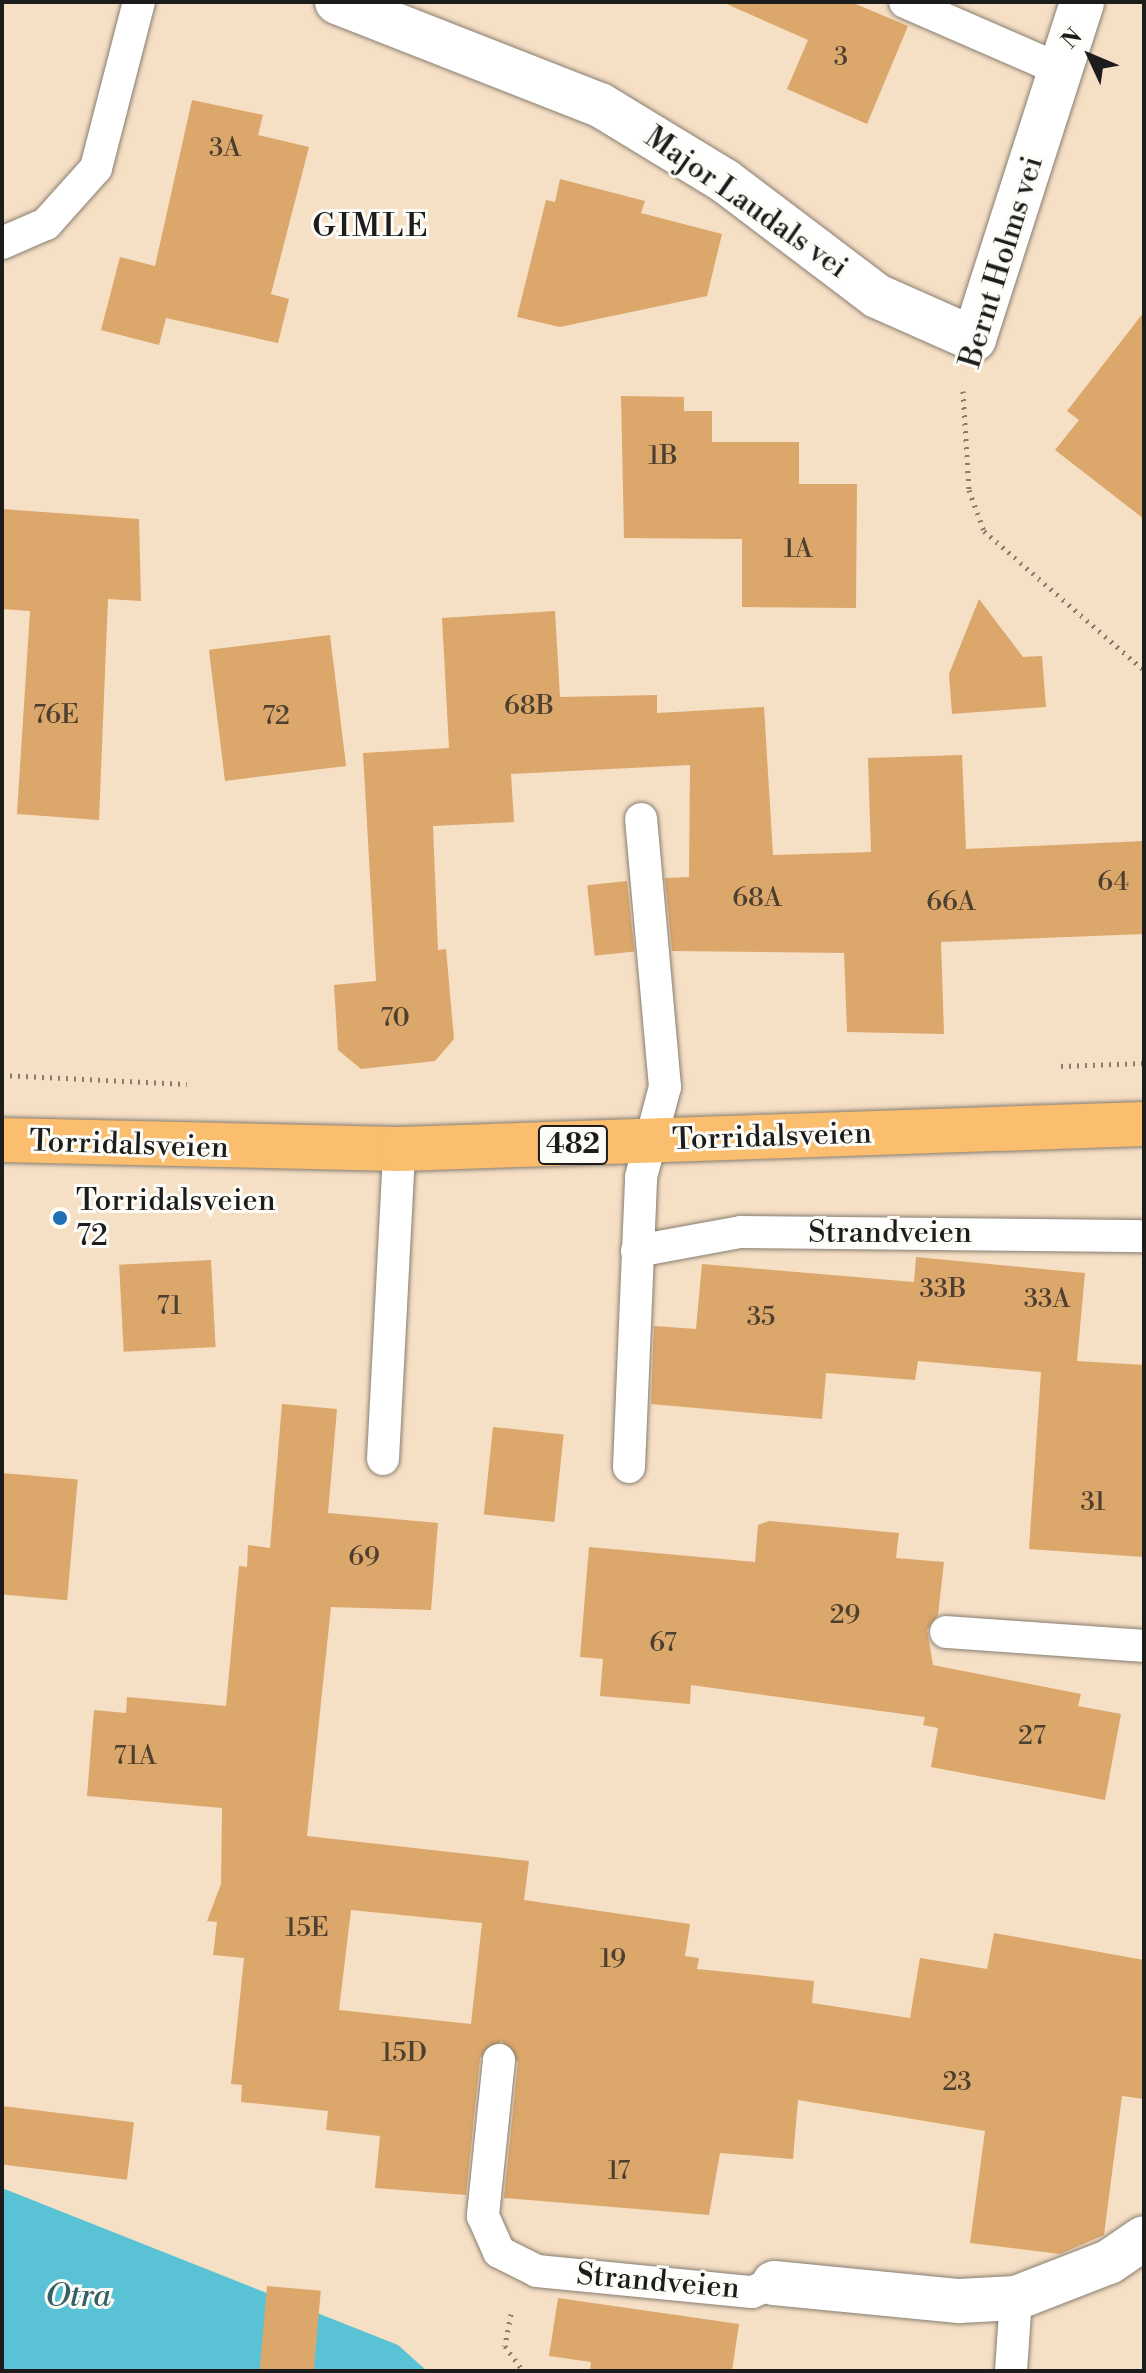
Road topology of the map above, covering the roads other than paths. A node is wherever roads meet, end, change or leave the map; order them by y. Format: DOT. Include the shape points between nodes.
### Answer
graph roads {
  1 [pos="139,2"];
  2 [pos="337,2"];
  3 [pos="905,2"];
  4 [pos="1082,2"];
  5 [pos="1057,68"];
  6 [pos="2,243"];
  7 [pos="974,339"];
  8 [pos="641,819"];
  9 [pos="1144,1124"];
  10 [pos="2,1140"];
  11 [pos="646,1143"];
  12 [pos="399,1149"];
  13 [pos="1144,1236"];
  14 [pos="637,1251"];
  15 [pos="383,1459"];
  16 [pos="629,1467"];
  17 [pos="946,1632"];
  18 [pos="1144,1646"];
  19 [pos="499,2060"];
  20 [pos="1144,2238"];
  21 [pos="774,2283"];
  22 [pos="1016,2298"];
  23 [pos="1011,2371"];
  1 -- 6 [label="lane" via="96,168 46,224"];
  2 -- 7 [label="street, Major Laudals vei" via="600,105 725,181 877,296"];
  3 -- 5 [label="lane"];
  4 -- 5 [label="street, Bernt Holms vei"];
  5 -- 7 [label="street, Bernt Holms vei"];
  8 -- 11 [label="lane" via="665,1087"];
  9 -- 11 [label="main road, Torridalsveien / 482"];
  10 -- 12 [label="main road, Torridalsveien / 482"];
  11 -- 12 [label="main road, Torridalsveien / 482"];
  11 -- 14 [label="lane"];
  12 -- 15 [label="lane"];
  13 -- 14 [label="lane, Strandveien" via="741,1232"];
  14 -- 16 [label="lane"];
  17 -- 18 [label="lane"];
  19 -- 21 [label="lane, Strandveien" via="483,2216 499,2252 520,2267 752,2292"];
  20 -- 22 [label="street, Strandveien" via="1109,2262"];
  21 -- 22 [label="street, Strandveien" via="959,2301"];
  22 -- 23 [label="lane"];
}
